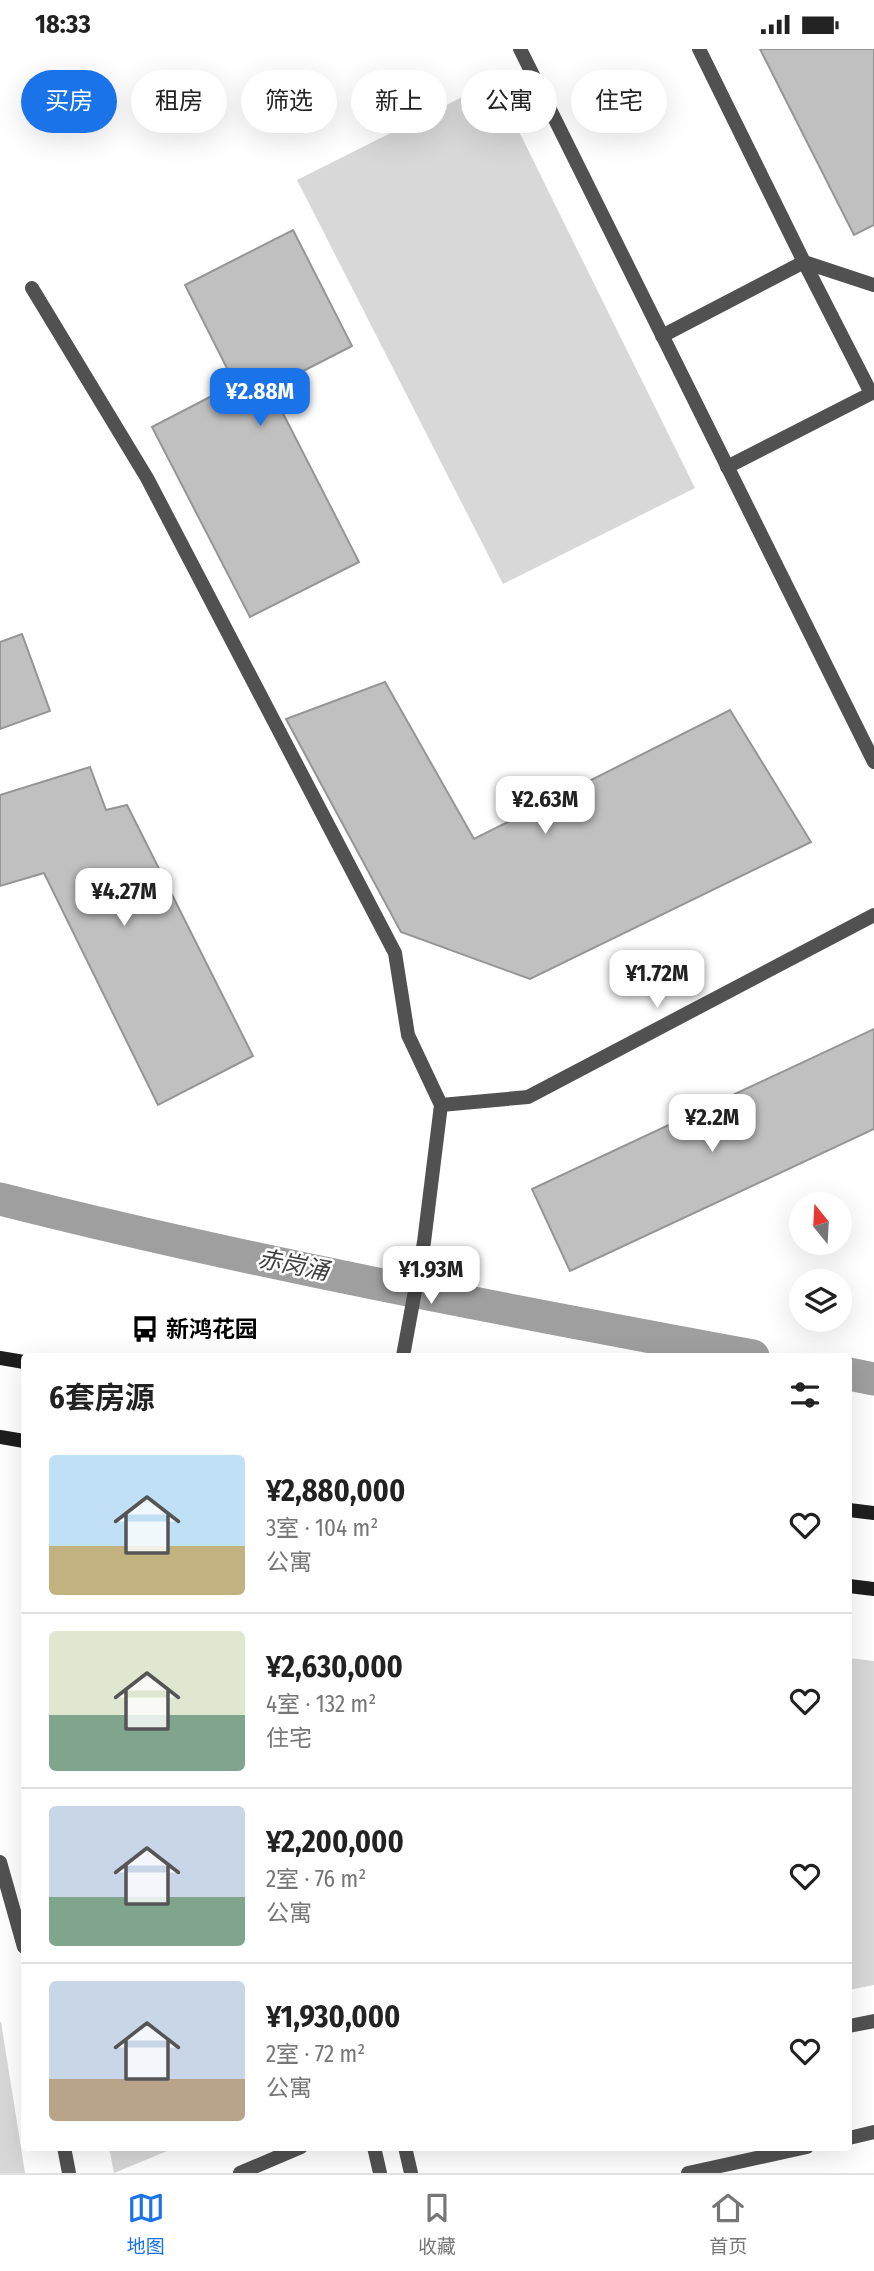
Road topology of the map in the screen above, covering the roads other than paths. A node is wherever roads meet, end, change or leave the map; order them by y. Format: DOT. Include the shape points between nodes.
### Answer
graph roads {
  1 [pos="520,49"];
  2 [pos="699,49"];
  3 [pos="804,262"];
  4 [pos="874,285"];
  5 [pos="32,288"];
  6 [pos="662,336"];
  7 [pos="873,389"];
  8 [pos="727,467"];
  9 [pos="874,762"];
  10 [pos="874,915"];
  11 [pos="441,1105"];
  12 [pos="404,1353"];
  13 [pos="0,1358"];
  14 [pos="21,1362"];
  15 [pos="0,1437"];
  16 [pos="21,1440"];
  17 [pos="852,1510"];
  18 [pos="874,1513"];
  19 [pos="852,1586"];
  20 [pos="874,1589"];
  21 [pos="0,1862"];
  22 [pos="21,1936"];
  23 [pos="874,2021"];
  24 [pos="852,2025"];
  25 [pos="874,2132"];
  26 [pos="852,2137"];
  27 [pos="65,2151"];
  28 [pos="292,2151"];
  29 [pos="375,2151"];
  30 [pos="406,2151"];
  31 [pos="776,2151"];
  32 [pos="720,2170"];
  33 [pos="69,2173"];
  34 [pos="240,2173"];
  35 [pos="380,2173"];
  36 [pos="411,2173"];
  37 [pos="688,2173"];
  1 -- 6 [label="street"];
  2 -- 3 [label="street"];
  3 -- 4 [label="street"];
  3 -- 6 [label="street"];
  3 -- 7 [label="street"];
  5 -- 11 [label="street" via="146,478 395,953 408,1035"];
  6 -- 8 [label="street"];
  7 -- 8 [label="street"];
  8 -- 9 [label="street"];
  10 -- 11 [label="street" via="528,1097"];
  11 -- 12 [label="street"];
  13 -- 14 [label="main road"];
  15 -- 16 [label="main road"];
  17 -- 18 [label="main road"];
  19 -- 20 [label="main road"];
  21 -- 22 [label="street"];
  23 -- 24 [label="street"];
  25 -- 26 [label="street"];
  27 -- 33 [label="street"];
  28 -- 34 [label="street"];
  29 -- 35 [label="street"];
  30 -- 36 [label="street"];
  31 -- 32 [label="street"];
  32 -- 37 [label="street"];
}
